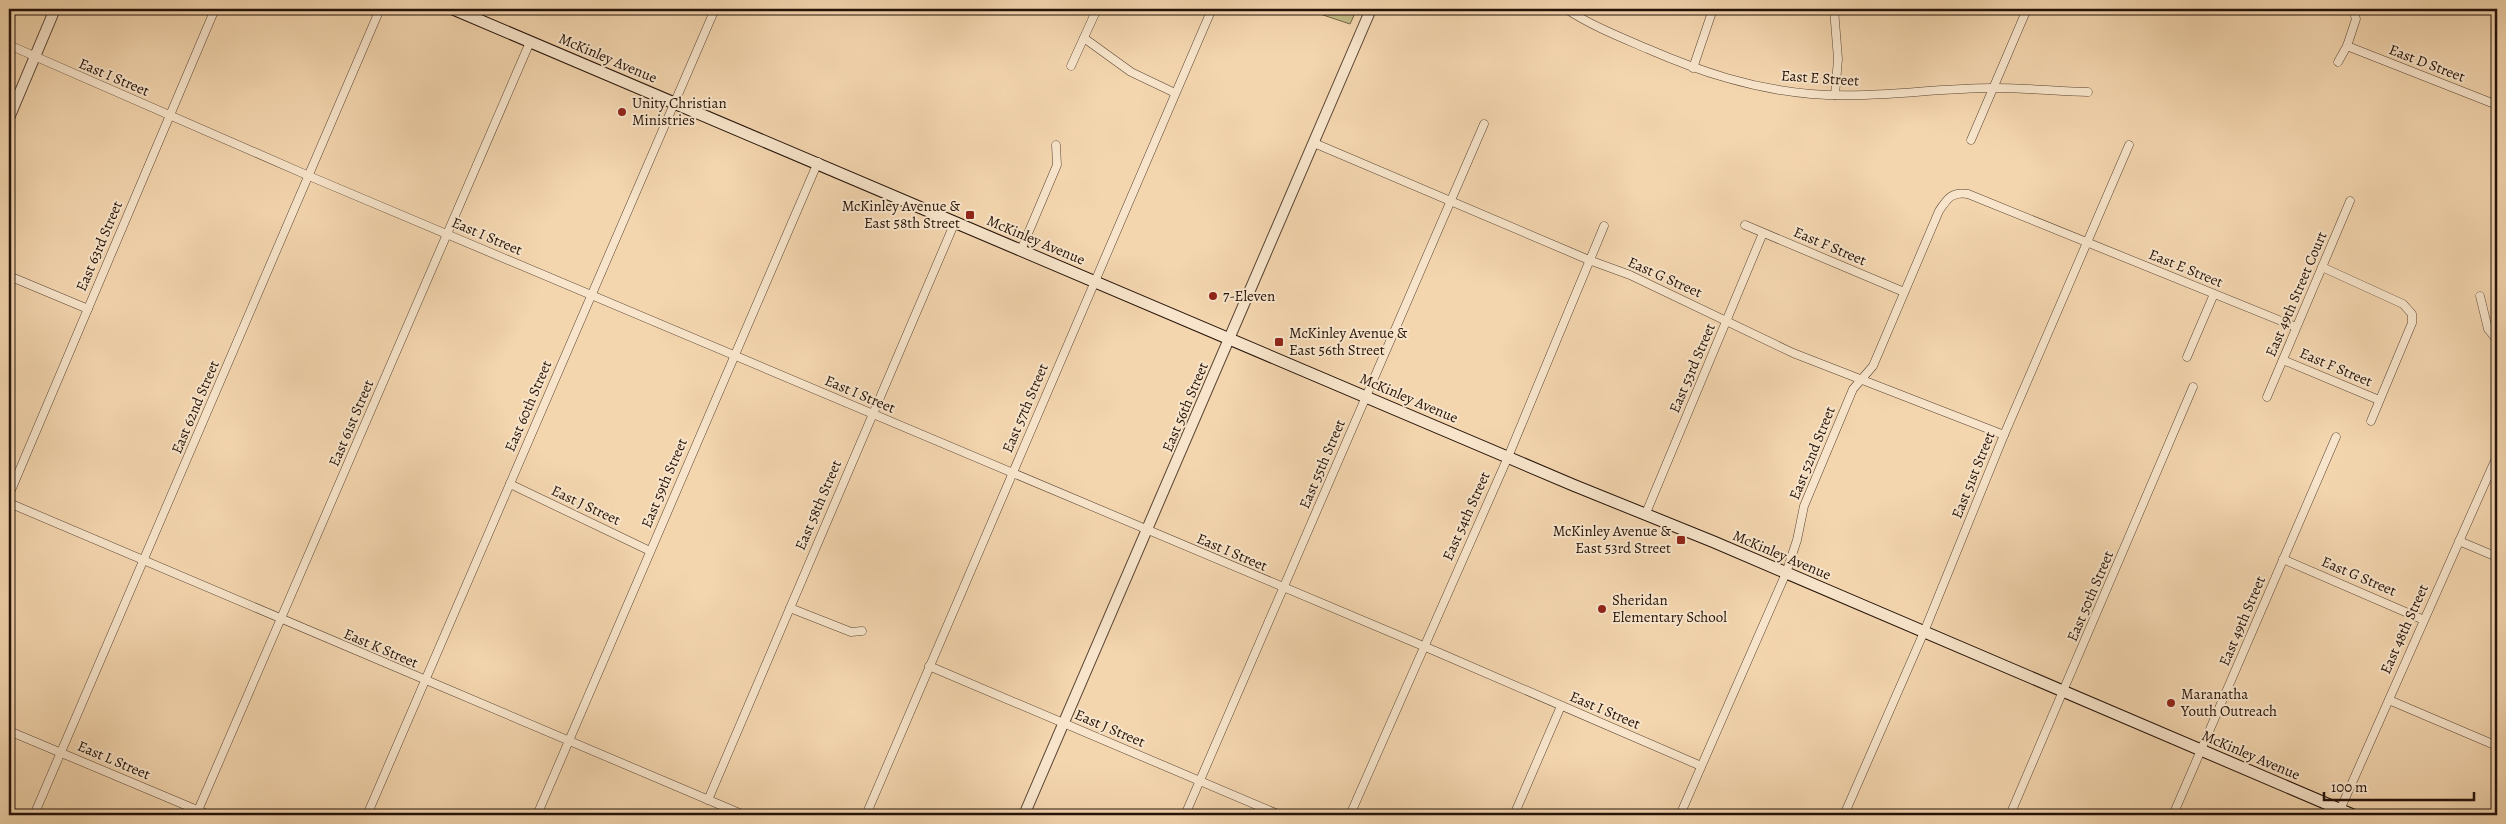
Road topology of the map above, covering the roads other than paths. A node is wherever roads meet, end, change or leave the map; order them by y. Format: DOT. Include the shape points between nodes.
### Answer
graph roads {
  1 [pos="55,9"];
  2 [pos="215,9"];
  3 [pos="380,9"];
  4 [pos="453,9"];
  5 [pos="715,9"];
  6 [pos="1097,9"];
  7 [pos="1371,9"];
  8 [pos="1566,9"];
  9 [pos="1713,9"];
  10 [pos="1834,9"];
  11 [pos="2027,9"];
  12 [pos="2351,9"];
  13 [pos="1211,11"];
  14 [pos="1084,38"];
  15 [pos="530,42"];
  16 [pos="9,45"];
  17 [pos="2347,46"];
  18 [pos="35,58"];
  19 [pos="2338,62"];
  20 [pos="1071,66"];
  21 [pos="1693,68"];
  22 [pos="1993,88"];
  23 [pos="2088,92"];
  24 [pos="1175,93"];
  25 [pos="1835,95"];
  26 [pos="674,102"];
  27 [pos="2497,105"];
  28 [pos="170,116"];
  29 [pos="9,118"];
  30 [pos="1484,124"];
  31 [pos="1971,140"];
  32 [pos="1314,143"];
  33 [pos="1056,144"];
  34 [pos="2129,145"];
  35 [pos="818,162"];
  36 [pos="309,176"];
  37 [pos="1954,194"];
  38 [pos="1451,202"];
  39 [pos="2350,202"];
  40 [pos="955,222"];
  41 [pos="1745,225"];
  42 [pos="1604,226"];
  43 [pos="447,233"];
  44 [pos="1763,233"];
  45 [pos="2087,242"];
  46 [pos="1021,250"];
  47 [pos="1589,260"];
  48 [pos="2322,267"];
  49 [pos="9,276"];
  50 [pos="1094,280"];
  51 [pos="1904,292"];
  52 [pos="590,294"];
  53 [pos="2214,294"];
  54 [pos="2480,296"];
  55 [pos="88,309"];
  56 [pos="1727,320"];
  57 [pos="2296,328"];
  58 [pos="1231,338"];
  59 [pos="2497,340"];
  60 [pos="734,355"];
  61 [pos="2187,357"];
  62 [pos="2282,360"];
  63 [pos="1860,380"];
  64 [pos="2193,387"];
  65 [pos="1366,396"];
  66 [pos="2267,396"];
  67 [pos="2379,400"];
  68 [pos="872,414"];
  69 [pos="2371,421"];
  70 [pos="2004,435"];
  71 [pos="2336,437"];
  72 [pos="2497,456"];
  73 [pos="1508,457"];
  74 [pos="1012,473"];
  75 [pos="510,484"];
  76 [pos="9,495"];
  77 [pos="9,504"];
  78 [pos="1646,513"];
  79 [pos="1148,531"];
  80 [pos="2459,541"];
  81 [pos="650,551"];
  82 [pos="2497,557"];
  83 [pos="2283,559"];
  84 [pos="144,562"];
  85 [pos="1786,573"];
  86 [pos="1284,589"];
  87 [pos="790,608"];
  88 [pos="282,620"];
  89 [pos="2424,620"];
  90 [pos="862,631"];
  91 [pos="1924,632"];
  92 [pos="1424,647"];
  93 [pos="929,666"];
  94 [pos="425,682"];
  95 [pos="2064,691"];
  96 [pos="2389,700"];
  97 [pos="1561,706"];
  98 [pos="1064,723"];
  99 [pos="9,731"];
  100 [pos="568,741"];
  101 [pos="2497,746"];
  102 [pos="2202,750"];
  103 [pos="61,752"];
  104 [pos="1701,766"];
  105 [pos="1200,781"];
  106 [pos="708,800"];
  107 [pos="197,813"];
  108 [pos="2339,813"];
  109 [pos="34,815"];
  110 [pos="209,815"];
  111 [pos="367,815"];
  112 [pos="537,815"];
  113 [pos="744,815"];
  114 [pos="866,815"];
  115 [pos="1024,815"];
  116 [pos="1186,815"];
  117 [pos="1280,815"];
  118 [pos="1350,815"];
  119 [pos="1514,815"];
  120 [pos="1680,815"];
  121 [pos="1844,815"];
  122 [pos="2010,815"];
  123 [pos="2173,815"];
  124 [pos="2353,815"];
  1 -- 18 [label="street"];
  2 -- 28 [label="street, East 63rd Street"];
  3 -- 36 [label="street, East 62nd Street"];
  4 -- 15 [label="main road, McKinley Avenue"];
  5 -- 26 [label="street, East 60th Street"];
  6 -- 14 [label="street"];
  7 -- 32 [label="street, East 56th Street"];
  8 -- 21 [label="street, East E Street" via="1603,30"];
  9 -- 21 [label="street"];
  10 -- 25 [label="street" via="1838,59"];
  11 -- 22 [label="street"];
  12 -- 17 [label="street" via="2356,19"];
  13 -- 24 [label="street, East 57th Street"];
  14 -- 20 [label="street"];
  14 -- 24 [label="street" via="1131,72"];
  15 -- 26 [label="main road, McKinley Avenue"];
  15 -- 43 [label="street, East 61st Street"];
  16 -- 18 [label="street, East I Street"];
  17 -- 19 [label="street"];
  17 -- 27 [label="street, East D Street"];
  18 -- 28 [label="street, East I Street"];
  18 -- 29 [label="street"];
  21 -- 25 [label="street, East E Street" via="1764,87"];
  22 -- 23 [label="street, East E Street"];
  22 -- 25 [label="street, East E Street"];
  22 -- 31 [label="street"];
  24 -- 50 [label="street, East 57th Street"];
  26 -- 35 [label="main road, McKinley Avenue"];
  26 -- 52 [label="street, East 60th Street"];
  28 -- 36 [label="street, East I Street"];
  28 -- 55 [label="street, East 63rd Street"];
  30 -- 38 [label="street, East 55th Street"];
  32 -- 38 [label="street, East G Street"];
  32 -- 58 [label="street, East 56th Street"];
  33 -- 46 [label="street" via="1057,166"];
  34 -- 45 [label="street, East 51st Street"];
  35 -- 40 [label="main road, McKinley Avenue"];
  35 -- 60 [label="street, East 59th Street"];
  36 -- 43 [label="street, East I Street"];
  36 -- 84 [label="street, East 62nd Street"];
  37 -- 45 [label="street, East E Street" via="1968,194"];
  37 -- 51 [label="street, East 52nd Street" via="1938,211"];
  38 -- 47 [label="street, East G Street"];
  38 -- 65 [label="street, East 55th Street"];
  39 -- 48 [label="street, East 49th Street Court"];
  40 -- 46 [label="main road, McKinley Avenue"];
  40 -- 68 [label="street, East 58th Street"];
  41 -- 44 [label="street, East F Street"];
  42 -- 47 [label="street, East 54th Street"];
  43 -- 52 [label="street, East I Street"];
  43 -- 88 [label="street, East 61st Street"];
  44 -- 51 [label="street, East F Street"];
  44 -- 56 [label="street, East 53rd Street"];
  45 -- 53 [label="street, East E Street"];
  45 -- 70 [label="street, East 51st Street"];
  46 -- 50 [label="main road, McKinley Avenue"];
  47 -- 56 [label="street, East G Street"];
  47 -- 73 [label="street, East 54th Street"];
  48 -- 57 [label="street, East 49th Street Court"];
  48 -- 67 [label="street" via="2403,304 2410,311 2412,323"];
  49 -- 55 [label="street"];
  50 -- 58 [label="main road, McKinley Avenue"];
  50 -- 74 [label="street, East 57th Street"];
  51 -- 63 [label="street, East 52nd Street" via="1873,366"];
  52 -- 60 [label="street, East I Street"];
  52 -- 75 [label="street, East 60th Street"];
  53 -- 57 [label="street, East E Street"];
  53 -- 61 [label="street"];
  54 -- 59 [label="street" via="2488,329"];
  55 -- 76 [label="street, East 63rd Street"];
  56 -- 63 [label="street, East G Street" via="1793,354"];
  56 -- 78 [label="street, East 53rd Street"];
  57 -- 62 [label="street, East 49th Street Court"];
  58 -- 65 [label="main road, McKinley Avenue"];
  58 -- 79 [label="street, East 56th Street"];
  60 -- 68 [label="street, East I Street"];
  60 -- 81 [label="street, East 59th Street"];
  62 -- 66 [label="street, East 49th Street Court"];
  62 -- 67 [label="street, East F Street"];
  63 -- 70 [label="street, East G Street"];
  63 -- 85 [label="street, East 52nd Street" via="1853,389 1804,506"];
  64 -- 95 [label="street, East 50th Street"];
  65 -- 73 [label="main road, McKinley Avenue"];
  65 -- 86 [label="street, East 55th Street"];
  67 -- 69 [label="street"];
  68 -- 74 [label="street, East I Street"];
  68 -- 87 [label="street, East 58th Street"];
  70 -- 91 [label="street, East 51st Street"];
  71 -- 83 [label="street, East 49th Street"];
  72 -- 80 [label="street, East 48th Street"];
  73 -- 78 [label="main road, McKinley Avenue"];
  73 -- 92 [label="street, East 54th Street"];
  74 -- 79 [label="street, East I Street"];
  74 -- 93 [label="street, East 57th Street"];
  75 -- 81 [label="street, East J Street"];
  75 -- 94 [label="street, East 60th Street"];
  77 -- 84 [label="street, East K Street"];
  78 -- 85 [label="main road, McKinley Avenue"];
  79 -- 86 [label="street, East I Street"];
  79 -- 98 [label="street, East 56th Street"];
  80 -- 82 [label="street"];
  80 -- 89 [label="street, East 48th Street"];
  81 -- 100 [label="street, East 59th Street"];
  83 -- 89 [label="street, East G Street"];
  83 -- 102 [label="street, East 49th Street"];
  84 -- 88 [label="street, East K Street"];
  84 -- 103 [label="street, East 62nd Street"];
  85 -- 91 [label="main road, McKinley Avenue"];
  85 -- 104 [label="street, East 52nd Street"];
  86 -- 92 [label="street, East I Street"];
  86 -- 105 [label="street, East 55th Street"];
  87 -- 90 [label="street" via="851,632"];
  87 -- 106 [label="street, East 58th Street"];
  88 -- 94 [label="street, East K Street"];
  88 -- 107 [label="street, East 61st Street"];
  89 -- 96 [label="street, East 48th Street"];
  91 -- 95 [label="main road, McKinley Avenue"];
  91 -- 121 [label="street, East 51st Street"];
  92 -- 97 [label="street, East I Street"];
  92 -- 118 [label="street, East 54th Street"];
  93 -- 98 [label="street, East J Street"];
  93 -- 114 [label="street, East 57th Street"];
  94 -- 100 [label="street, East K Street"];
  94 -- 111 [label="street, East 60th Street"];
  95 -- 102 [label="main road, McKinley Avenue"];
  95 -- 122 [label="street, East 50th Street"];
  96 -- 101 [label="street"];
  96 -- 108 [label="street, East 48th Street"];
  97 -- 104 [label="street, East I Street"];
  97 -- 119 [label="street"];
  98 -- 105 [label="street, East J Street"];
  98 -- 115 [label="street, East 56th Street"];
  99 -- 103 [label="street, East L Street"];
  100 -- 106 [label="street, East K Street"];
  100 -- 112 [label="street, East 59th Street"];
  102 -- 108 [label="main road, McKinley Avenue"];
  102 -- 123 [label="street, East 49th Street"];
  103 -- 107 [label="street, East L Street"];
  103 -- 109 [label="street, East 62nd Street"];
  104 -- 120 [label="street, East 52nd Street"];
  105 -- 116 [label="street, East 55th Street"];
  105 -- 117 [label="street, East J Street"];
  106 -- 113 [label="street, East K Street"];
  107 -- 110 [label="street, East L Street"];
  108 -- 124 [label="main road, McKinley Avenue"];
}
